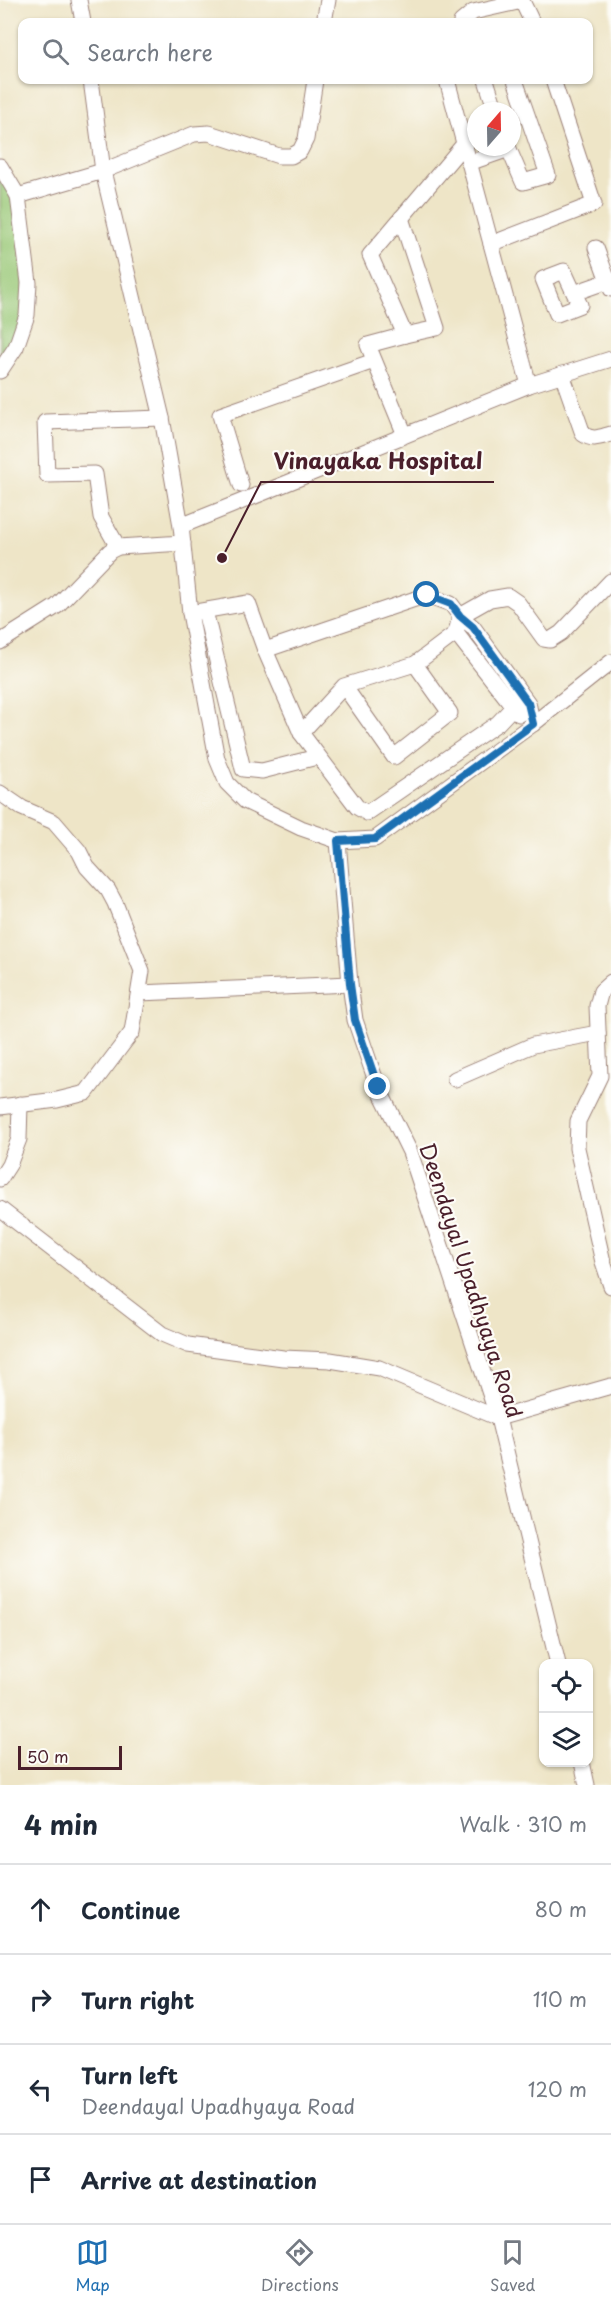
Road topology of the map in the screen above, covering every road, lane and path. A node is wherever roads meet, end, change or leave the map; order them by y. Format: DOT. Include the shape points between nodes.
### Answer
graph roads {
  1 [pos="79,0"];
  2 [pos="328,0"];
  3 [pos="81,18"];
  4 [pos="325,18"];
  5 [pos="466,18"];
  6 [pos="530,18"];
  7 [pos="92,84"];
  8 [pos="314,84"];
  9 [pos="448,84"];
  10 [pos="487,84"];
  11 [pos="516,84"];
  12 [pos="554,84"];
  13 [pos="493,102"];
  14 [pos="464,144"];
  15 [pos="488,156"];
  16 [pos="512,156"];
  17 [pos="469,163"];
  18 [pos="0,166"];
  19 [pos="104,171"];
  20 [pos="18,196"];
  21 [pos="401,218"];
  22 [pos="491,244"];
  23 [pos="596,248"];
  24 [pos="610,283"];
  25 [pos="574,293"];
  26 [pos="405,335"];
  27 [pos="611,359"];
  28 [pos="374,361"];
  29 [pos="0,372"];
  30 [pos="562,374"];
  31 [pos="529,384"];
  32 [pos="162,418"];
  33 [pos="611,434"];
  34 [pos="405,435"];
  35 [pos="242,484"];
  36 [pos="181,526"];
  37 [pos="183,543"];
  38 [pos="118,547"];
  39 [pos="611,581"];
  40 [pos="198,612"];
  41 [pos="460,616"];
  42 [pos="456,633"];
  43 [pos="0,642"];
  44 [pos="265,650"];
  45 [pos="611,662"];
  46 [pos="415,664"];
  47 [pos="344,686"];
  48 [pos="513,707"];
  49 [pos="533,724"];
  50 [pos="301,733"];
  51 [pos="317,757"];
  52 [pos="0,793"];
  53 [pos="338,841"];
  54 [pos="611,982"];
  55 [pos="350,984"];
  56 [pos="139,993"];
  57 [pos="598,1033"];
  58 [pos="455,1079"];
  59 [pos="21,1104"];
  60 [pos="0,1107"];
  61 [pos="0,1179"];
  62 [pos="0,1209"];
  63 [pos="611,1286"];
  64 [pos="611,1386"];
  65 [pos="498,1418"];
  66 [pos="557,1659"];
  67 [pos="583,1767"];
  68 [pos="587,1785"];
  1 -- 3 [label="street"];
  2 -- 4 [label="street"];
  5 -- 6 [label="street" via="473,12 522,1"];
  7 -- 19 [label="street"];
  8 -- 19 [label="street" via="306,139 300,151 291,156 279,156 209,133 194,134"];
  9 -- 14 [label="street"];
  10 -- 13 [label="street"];
  11 -- 16 [label="street" via="548,175 523,182"];
  12 -- 22 [label="street" via="594,204"];
  14 -- 17 [label="street"];
  14 -- 21 [label="street"];
  15 -- 17 [label="street"];
  17 -- 22 [label="street"];
  18 -- 20 [label="street"];
  19 -- 20 [label="street"];
  19 -- 32 [label="street"];
  20 -- 29 [label="street" via="29,283 27,315 16,347"];
  21 -- 26 [label="street" via="370,255"];
  21 -- 26 [label="street" via="437,328"];
  22 -- 31 [label="street"];
  23 -- 24 [label="street"];
  24 -- 25 [label="street"];
  26 -- 28 [label="street" via="368,345"];
  27 -- 30 [label="street"];
  28 -- 34 [label="street"];
  28 -- 35 [label="street" via="220,415"];
  30 -- 31 [label="street"];
  30 -- 33 [label="street" via="583,434 589,439"];
  31 -- 34 [label="street"];
  32 -- 36 [label="street"];
  32 -- 38 [label="street" via="45,422 47,475 95,474 102,517"];
  34 -- 36 [label="street"];
  36 -- 37 [label="street"];
  37 -- 38 [label="street"];
  37 -- 40 [label="street"];
  38 -- 43 [label="street" via="110,550 57,606"];
  39 -- 41 [label="street" via="550,640 544,639 518,603 508,596 490,599"];
  40 -- 44 [label="street" via="248,603"];
  40 -- 51 [label="street" via="243,769 262,771"];
  40 -- 53 [label="street" via="217,759 227,783 245,801"];
  41 -- 42 [label="street"];
  41 -- 44 [label="street" via="451,604 427,595"];
  41 -- 49 [label="street" via="473,627 528,703"];
  42 -- 46 [label="street"];
  42 -- 48 [label="street"];
  44 -- 50 [label="street"];
  45 -- 49 [label="street"];
  46 -- 47 [label="street"];
  46 -- 47 [label="street" via="450,712 394,757"];
  47 -- 50 [label="street"];
  48 -- 49 [label="street"];
  48 -- 51 [label="street" via="498,723 367,813 357,807"];
  49 -- 53 [label="street" via="375,839"];
  50 -- 51 [label="street"];
  52 -- 56 [label="street" via="54,822 108,890 142,971"];
  53 -- 55 [label="street, Deendayal Upadhyaya Road"];
  54 -- 57 [label="street" via="601,991 597,1006"];
  55 -- 56 [label="street"];
  55 -- 65 [label="street, Deendayal Upadhyaya Road" via="355,1020 378,1087 410,1152"];
  56 -- 59 [label="street" via="132,1032 86,1093"];
  57 -- 58 [label="street" via="533,1045"];
  57 -- 63 [label="street" via="600,1076 578,1121 578,1148"];
  59 -- 60 [label="street"];
  59 -- 61 [label="street" via="19,1139"];
  62 -- 65 [label="street" via="162,1334 188,1345 379,1368"];
  64 -- 65 [label="street"];
  65 -- 66 [label="street, Deendayal Upadhyaya Road"];
  67 -- 68 [label="street"];
}
